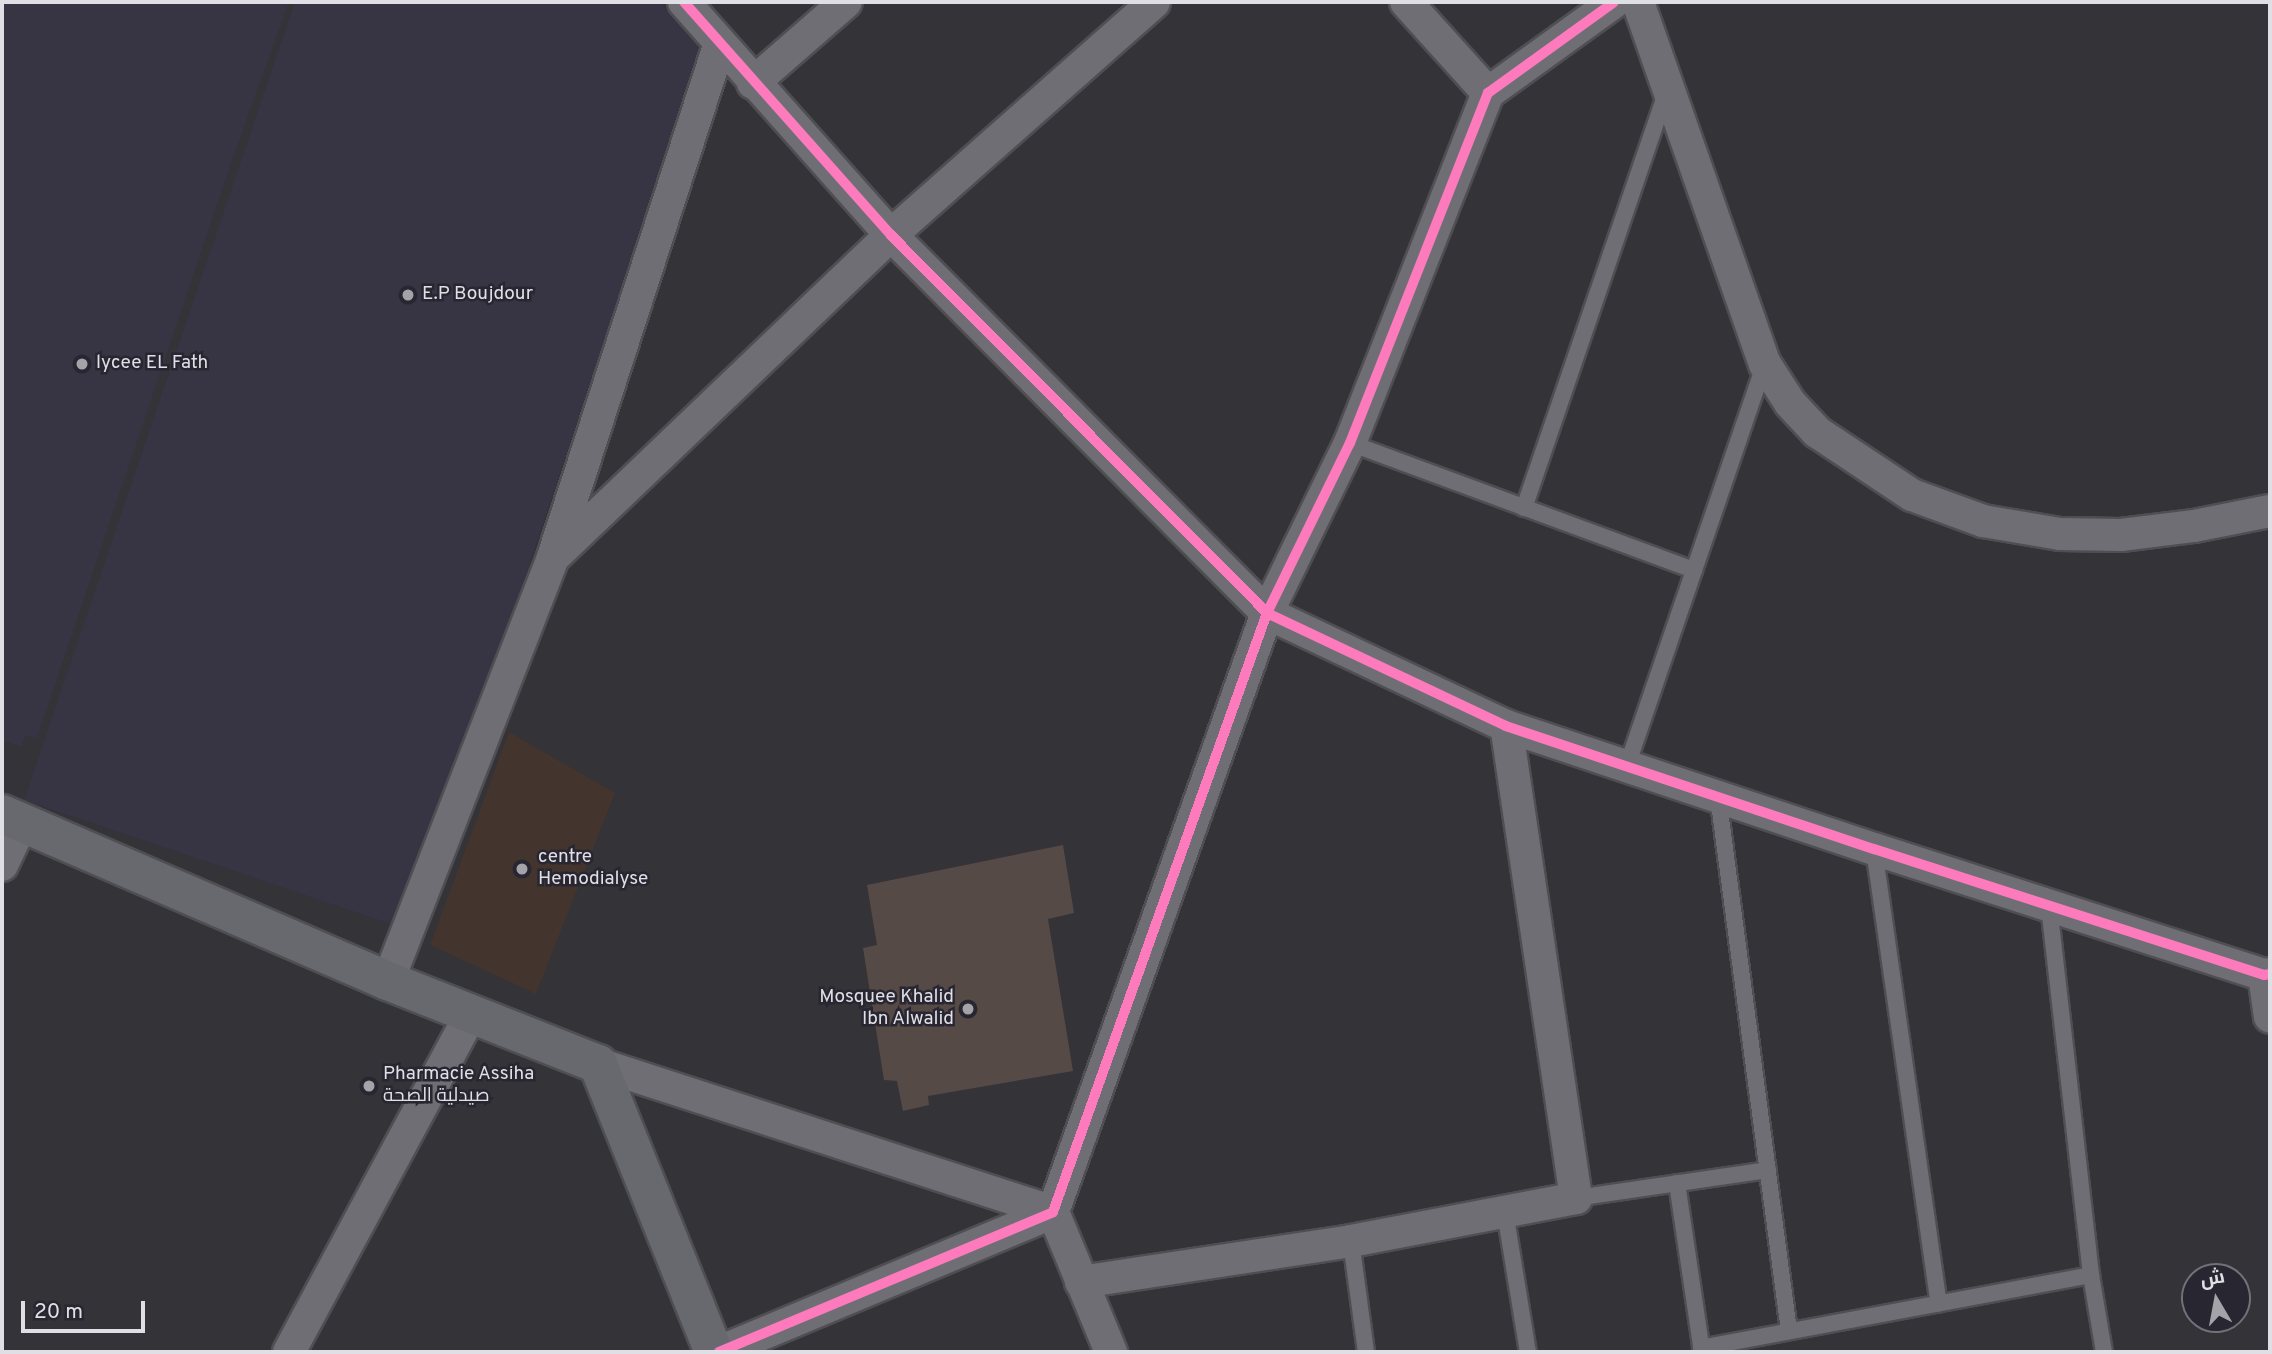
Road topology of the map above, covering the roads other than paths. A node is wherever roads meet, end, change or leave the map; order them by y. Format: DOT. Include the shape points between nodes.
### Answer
graph roads {
  1 [pos="684,2"];
  2 [pos="846,2"];
  3 [pos="1406,2"];
  4 [pos="1614,2"];
  5 [pos="1638,2"];
  6 [pos="1151,3"];
  7 [pos="720,43"];
  8 [pos="753,83"];
  9 [pos="1668,87"];
  10 [pos="1488,93"];
  11 [pos="891,235"];
  12 [pos="1765,364"];
  13 [pos="1350,443"];
  14 [pos="1524,508"];
  15 [pos="2270,511"];
  16 [pos="553,557"];
  17 [pos="1694,570"];
  18 [pos="1267,613"];
  19 [pos="1506,726"];
  20 [pos="1627,766"];
  21 [pos="1718,796"];
  22 [pos="12,818"];
  23 [pos="1874,849"];
  24 [pos="2,865"];
  25 [pos="2049,906"];
  26 [pos="2267,975"];
  27 [pos="388,981"];
  28 [pos="470,1016"];
  29 [pos="2270,1017"];
  30 [pos="598,1064"];
  31 [pos="1768,1170"];
  32 [pos="1678,1183"];
  33 [pos="1576,1198"];
  34 [pos="1053,1212"];
  35 [pos="1505,1212"];
  36 [pos="1351,1241"];
  37 [pos="2091,1275"];
  38 [pos="1080,1282"];
  39 [pos="1939,1303"];
  40 [pos="1789,1331"];
  41 [pos="1702,1350"];
  42 [pos="289,1352"];
  43 [pos="714,1352"];
  44 [pos="719,1352"];
  45 [pos="1111,1352"];
  46 [pos="1366,1352"];
  47 [pos="1528,1352"];
  48 [pos="2104,1352"];
  1 -- 7 [label="street"];
  2 -- 8 [label="street"];
  3 -- 10 [label="street"];
  4 -- 10 [label="street"];
  5 -- 9 [label="street"];
  6 -- 11 [label="street"];
  7 -- 8 [label="street"];
  7 -- 16 [label="street"];
  8 -- 11 [label="street"];
  9 -- 12 [label="street"];
  9 -- 14 [label="lane"];
  10 -- 13 [label="street"];
  11 -- 16 [label="street"];
  11 -- 18 [label="street"];
  12 -- 15 [label="street" via="1790,403 1817,432 1912,495 1983,521 2060,534 2121,535"];
  12 -- 17 [label="lane"];
  13 -- 14 [label="lane"];
  13 -- 18 [label="street"];
  14 -- 17 [label="lane"];
  16 -- 27 [label="street"];
  17 -- 20 [label="lane"];
  18 -- 19 [label="street"];
  18 -- 34 [label="street"];
  19 -- 20 [label="street"];
  19 -- 33 [label="street"];
  20 -- 21 [label="street"];
  21 -- 23 [label="street"];
  21 -- 31 [label="lane"];
  22 -- 24 [label="street"];
  22 -- 27 [label="main road"];
  23 -- 25 [label="street"];
  23 -- 39 [label="lane"];
  25 -- 26 [label="street"];
  25 -- 37 [label="lane"];
  26 -- 29 [label="street"];
  27 -- 28 [label="main road"];
  28 -- 30 [label="main road"];
  28 -- 42 [label="street"];
  30 -- 34 [label="street"];
  30 -- 43 [label="main road"];
  31 -- 32 [label="lane"];
  31 -- 40 [label="lane"];
  32 -- 33 [label="lane"];
  32 -- 41 [label="lane"];
  33 -- 35 [label="street"];
  34 -- 38 [label="street"];
  34 -- 44 [label="street"];
  35 -- 36 [label="street"];
  35 -- 47 [label="lane"];
  36 -- 38 [label="street"];
  36 -- 46 [label="lane"];
  37 -- 39 [label="lane"];
  37 -- 48 [label="lane"];
  38 -- 45 [label="street"];
  39 -- 40 [label="lane"];
  40 -- 41 [label="lane"];
}
